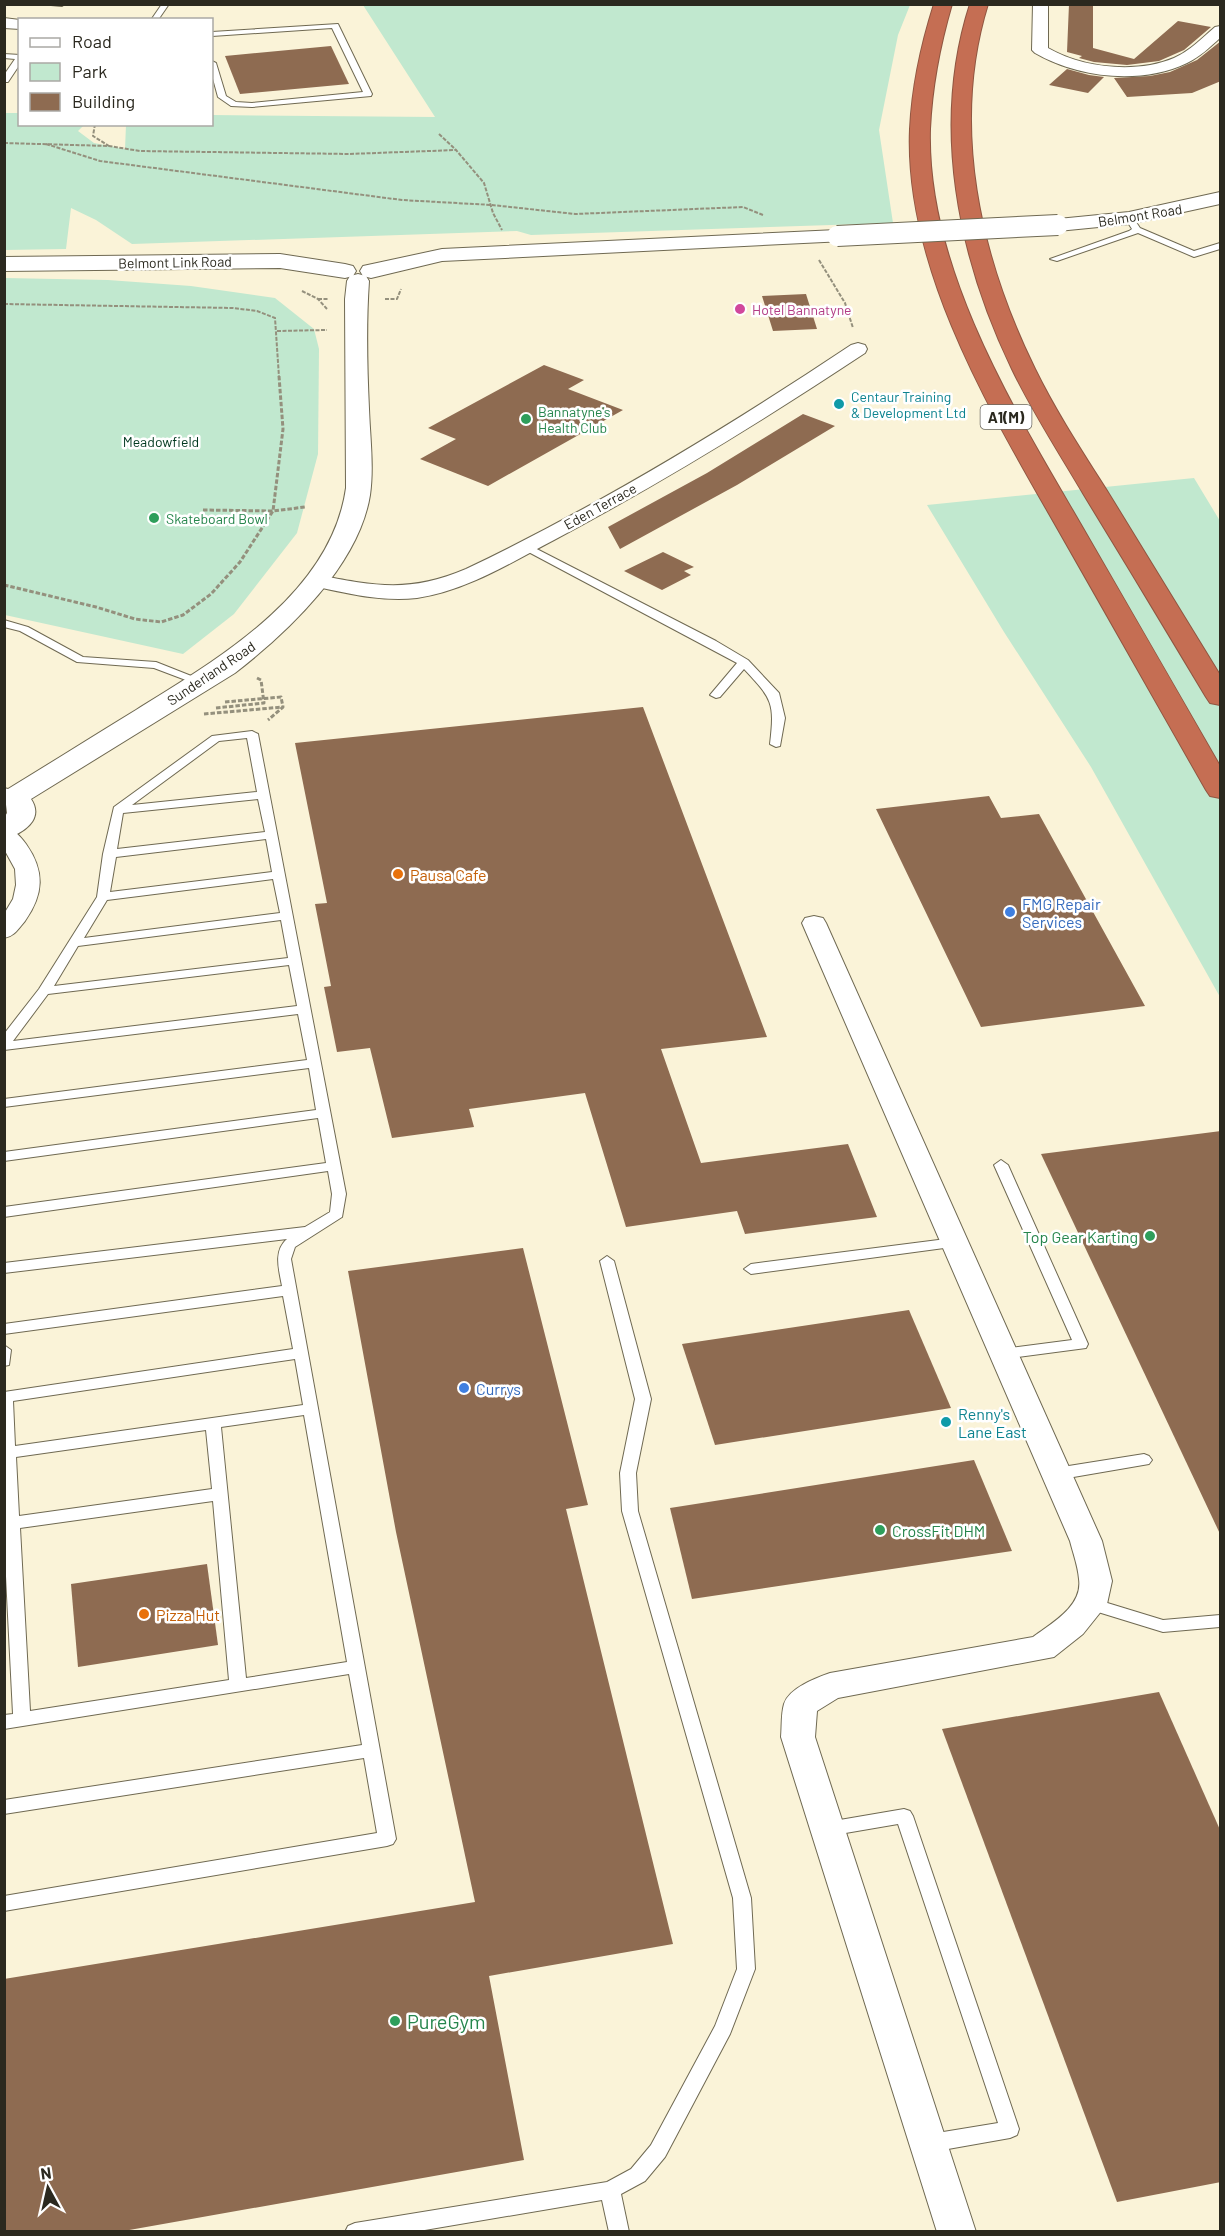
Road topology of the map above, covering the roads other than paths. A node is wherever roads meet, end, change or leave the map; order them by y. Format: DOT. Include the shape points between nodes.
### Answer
graph roads {
  1 [pos="43,4"];
  2 [pos="62,4"];
  3 [pos="166,4"];
  4 [pos="943,4"];
  5 [pos="979,4"];
  6 [pos="1041,4"];
  7 [pos="155,18"];
  8 [pos="1221,30"];
  9 [pos="213,34"];
  10 [pos="18,60"];
  11 [pos="213,66"];
  12 [pos="5,80"];
  13 [pos="1221,198"];
  14 [pos="1133,224"];
  15 [pos="1221,246"];
  16 [pos="1054,259"];
  17 [pos="4,264"];
  18 [pos="358,274"];
  19 [pos="858,349"];
  20 [pos="525,546"];
  21 [pos="318,581"];
  22 [pos="4,623"];
  23 [pos="744,662"];
  24 [pos="203,682"];
  25 [pos="716,695"];
  26 [pos="1221,697"];
  27 [pos="776,744"];
  28 [pos="1221,790"];
  29 [pos="262,795"];
  30 [pos="8,798"];
  31 [pos="118,810"];
  32 [pos="4,832"];
  33 [pos="272,835"];
  34 [pos="109,854"];
  35 [pos="279,875"];
  36 [pos="103,897"];
  37 [pos="287,916"];
  38 [pos="814,922"];
  39 [pos="4,931"];
  40 [pos="73,943"];
  41 [pos="295,961"];
  42 [pos="44,991"];
  43 [pos="304,1008"];
  44 [pos="4,1045"];
  45 [pos="314,1063"];
  46 [pos="4,1104"];
  47 [pos="324,1113"];
  48 [pos="4,1157"];
  49 [pos="1001,1165"];
  50 [pos="334,1166"];
  51 [pos="4,1212"];
  52 [pos="314,1231"];
  53 [pos="954,1243"];
  54 [pos="607,1261"];
  55 [pos="4,1268"];
  56 [pos="751,1269"];
  57 [pos="289,1290"];
  58 [pos="4,1329"];
  59 [pos="4,1350"];
  60 [pos="301,1353"];
  61 [pos="1003,1354"];
  62 [pos="4,1361"];
  63 [pos="310,1410"];
  64 [pos="213,1423"];
  65 [pos="8,1453"];
  66 [pos="1144,1460"];
  67 [pos="1056,1474"];
  68 [pos="7,1483"];
  69 [pos="220,1494"];
  70 [pos="11,1523"];
  71 [pos="10,1583"];
  72 [pos="1091,1604"];
  73 [pos="1221,1621"];
  74 [pos="354,1667"];
  75 [pos="238,1684"];
  76 [pos="22,1719"];
  77 [pos="4,1722"];
  78 [pos="370,1750"];
  79 [pos="4,1807"];
  80 [pos="828,1829"];
  81 [pos="4,1904"];
  82 [pos="928,2144"];
  83 [pos="610,2190"];
  84 [pos="355,2232"];
  85 [pos="619,2232"];
  86 [pos="957,2232"];
  1 -- 2 [label="lane"];
  3 -- 7 [label="lane"];
  4 -- 28 [label="highway, A1(M)" via="923,91 921,136 924,184 949,290 972,349 1003,411"];
  5 -- 26 [label="highway, A1(M)" via="966,51 961,137 965,185 992,290 1014,348 1044,409"];
  6 -- 8 [label="street" via="1040,50 1048,56 1097,69 1128,71 1179,62"];
  9 -- 11 [label="lane" via="335,26 368,94 234,104 222,97"];
  10 -- 12 [label="lane"];
  13 -- 14 [label="street, Belmont Road"];
  14 -- 15 [label="lane" via="1194,254"];
  14 -- 16 [label="lane"];
  14 -- 18 [label="street, Belmont Road, bridge" via="442,255"];
  17 -- 18 [label="street, Belmont Link Road" via="280,261"];
  18 -- 21 [label="street, Sunderland Road" via="354,331 359,460 356,504"];
  19 -- 20 [label="street, Eden Terrace" via="740,426 585,516"];
  20 -- 21 [label="street, Eden Terrace" via="466,576 422,590 381,591"];
  20 -- 23 [label="lane"];
  21 -- 24 [label="street, Sunderland Road" via="249,650"];
  22 -- 24 [label="lane" via="24,629 81,660 156,665"];
  23 -- 25 [label="lane"];
  23 -- 27 [label="lane" via="773,693 779,718"];
  24 -- 30 [label="street, Sunderland Road"];
  29 -- 31 [label="lane"];
  29 -- 31 [label="lane" via="252,734 216,738"];
  29 -- 33 [label="lane"];
  30 -- 32 [label="street" via="20,804 23,811 20,819"];
  31 -- 34 [label="lane"];
  32 -- 39 [label="street" via="18,847 27,870 28,894"];
  33 -- 34 [label="lane"];
  33 -- 35 [label="lane"];
  34 -- 36 [label="lane"];
  35 -- 36 [label="lane"];
  35 -- 37 [label="lane"];
  36 -- 40 [label="lane"];
  37 -- 40 [label="lane"];
  37 -- 41 [label="lane"];
  38 -- 53 [label="street"];
  40 -- 42 [label="lane"];
  41 -- 42 [label="lane"];
  41 -- 43 [label="lane"];
  42 -- 44 [label="lane"];
  43 -- 44 [label="lane"];
  43 -- 45 [label="lane"];
  45 -- 46 [label="lane"];
  45 -- 47 [label="lane"];
  47 -- 48 [label="lane"];
  47 -- 50 [label="lane"];
  49 -- 61 [label="lane" via="1081,1344"];
  50 -- 51 [label="lane"];
  50 -- 52 [label="lane" via="339,1194 337,1214"];
  52 -- 55 [label="lane"];
  52 -- 57 [label="lane" via="289,1244 284,1259"];
  53 -- 56 [label="lane"];
  53 -- 61 [label="street"];
  54 -- 83 [label="lane" via="643,1399 628,1473 630,1511 742,1898 746,1969 723,2028 658,2151 638,2175"];
  57 -- 58 [label="lane"];
  57 -- 60 [label="lane"];
  59 -- 62 [label="lane"];
  60 -- 63 [label="lane"];
  60 -- 65 [label="lane" via="4,1397"];
  61 -- 67 [label="street"];
  63 -- 64 [label="lane"];
  63 -- 74 [label="lane"];
  64 -- 65 [label="lane"];
  64 -- 69 [label="lane"];
  65 -- 68 [label="lane"];
  66 -- 67 [label="lane"];
  67 -- 72 [label="street" via="1086,1541 1096,1581"];
  68 -- 70 [label="lane"];
  69 -- 70 [label="lane"];
  69 -- 75 [label="lane"];
  70 -- 71 [label="lane"];
  71 -- 76 [label="lane"];
  72 -- 73 [label="lane" via="1163,1626"];
  72 -- 80 [label="street" via="1042,1648 830,1686 801,1704 798,1737"];
  74 -- 75 [label="lane"];
  74 -- 78 [label="lane"];
  75 -- 76 [label="lane"];
  76 -- 77 [label="lane"];
  78 -- 79 [label="lane"];
  78 -- 81 [label="lane" via="387,1839"];
  80 -- 82 [label="street"];
  80 -- 82 [label="lane" via="904,1816 1010,2129"];
  82 -- 86 [label="street"];
  83 -- 84 [label="lane"];
  83 -- 85 [label="lane"];
}
